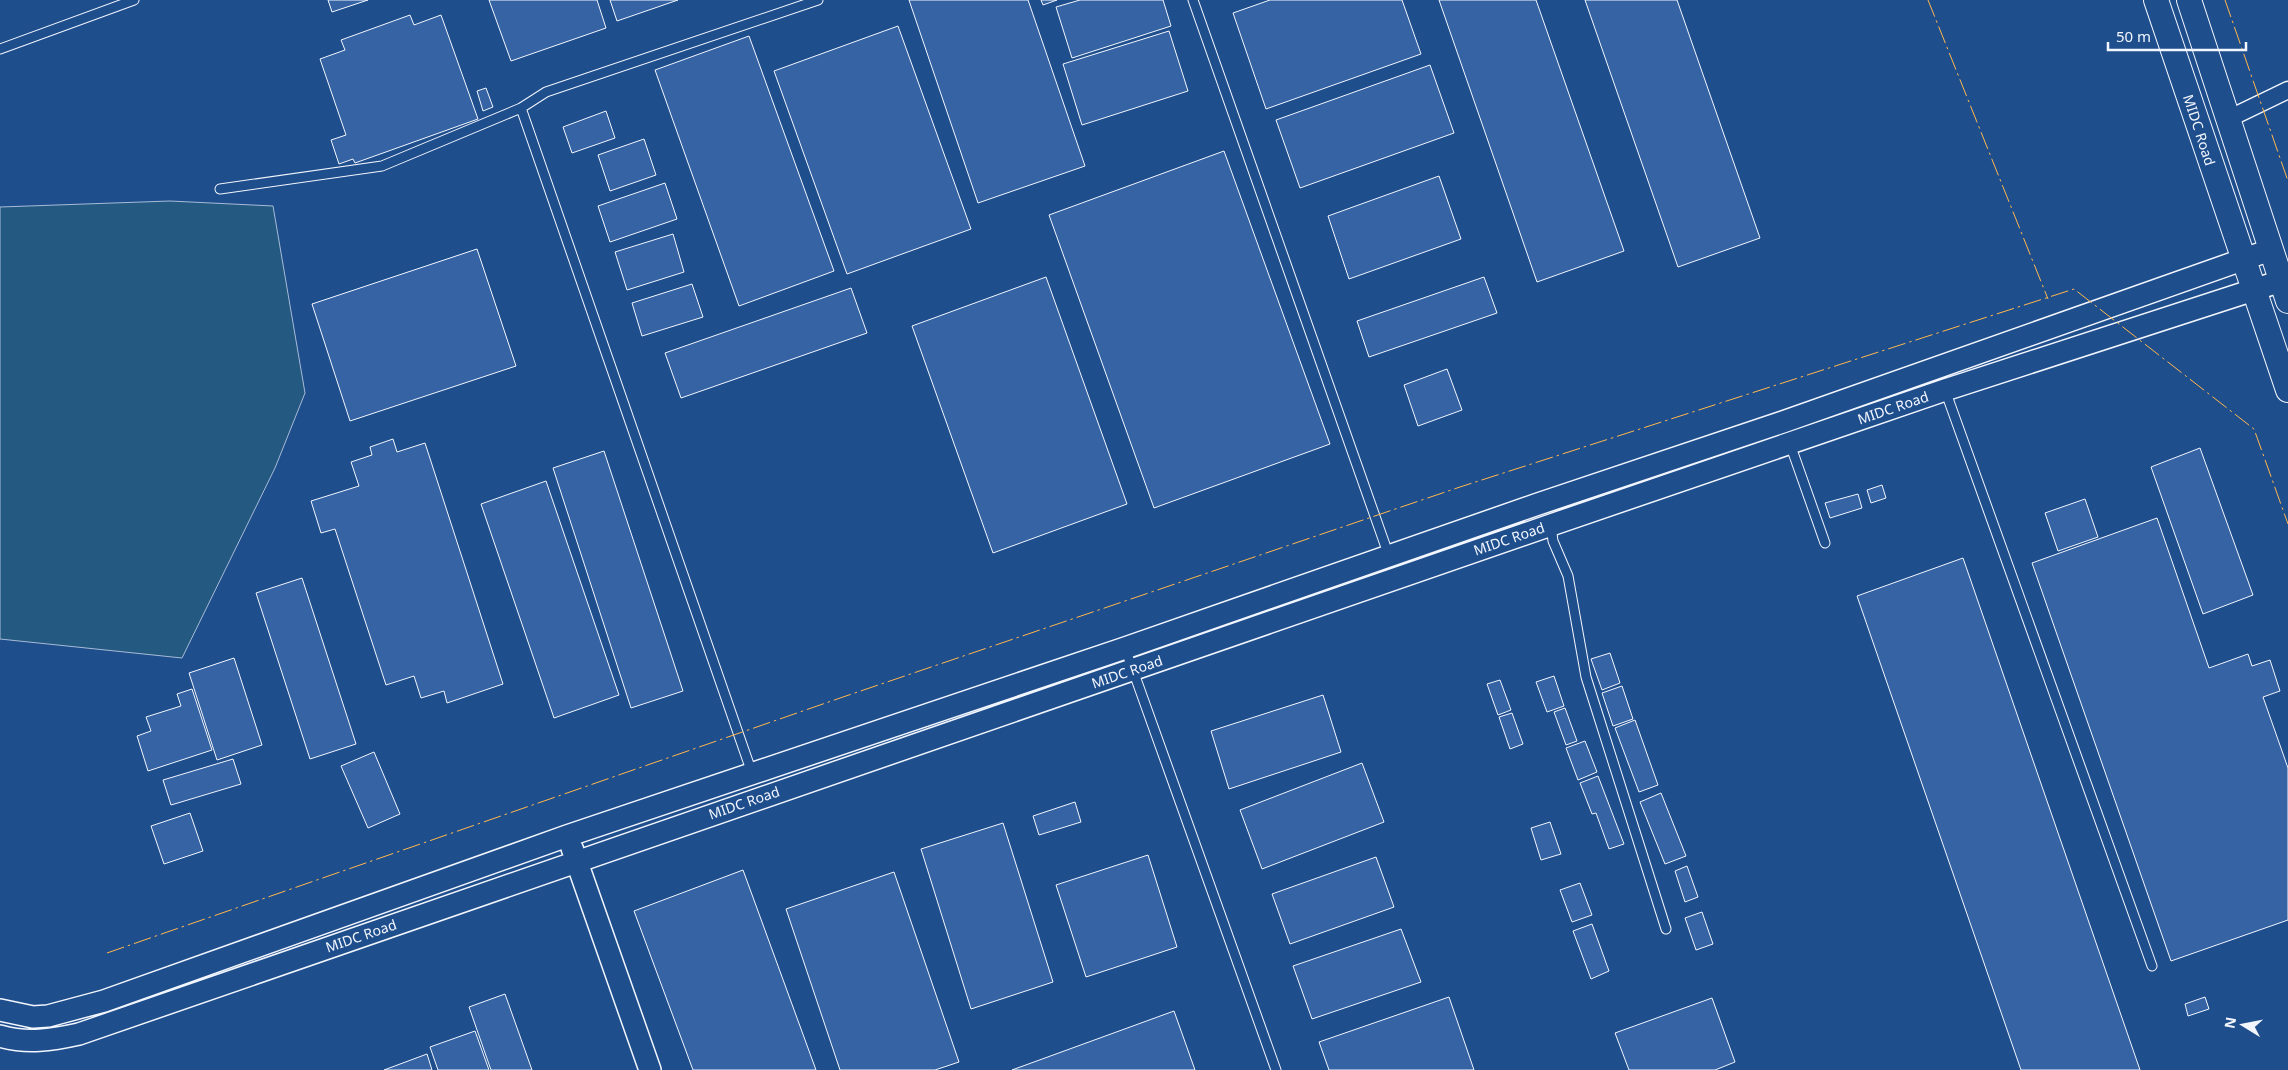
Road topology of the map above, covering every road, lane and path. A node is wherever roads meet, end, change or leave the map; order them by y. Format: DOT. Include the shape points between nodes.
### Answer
graph roads {
  1 [pos="134,0"];
  2 [pos="818,0"];
  3 [pos="1193,0"];
  4 [pos="2156,0"];
  5 [pos="2189,0"];
  6 [pos="0,49"];
  7 [pos="2288,90"];
  8 [pos="520,108"];
  9 [pos="2228,119"];
  10 [pos="220,189"];
  11 [pos="2270,250"];
  12 [pos="2242,261"];
  13 [pos="2253,290"];
  14 [pos="2284,291"];
  15 [pos="1945,390"];
  16 [pos="2288,390"];
  17 [pos="1790,444"];
  18 [pos="1551,525"];
  19 [pos="1825,544"];
  20 [pos="1389,556"];
  21 [pos="1125,648"];
  22 [pos="1133,670"];
  23 [pos="752,773"];
  24 [pos="567,836"];
  25 [pos="576,861"];
  26 [pos="1666,929"];
  27 [pos="2152,966"];
  28 [pos="0,1010"];
  29 [pos="0,1036"];
  30 [pos="650,1070"];
  31 [pos="1276,1070"];
  1 -- 6 [label="lane"];
  2 -- 8 [label="lane" via="546,92"];
  3 -- 20 [label="lane"];
  4 -- 12 [label="main road, MIDC Road"];
  5 -- 9 [label="main road, MIDC Road"];
  7 -- 9 [label="street"];
  8 -- 10 [label="lane" via="382,166"];
  8 -- 23 [label="lane"];
  9 -- 11 [label="main road, MIDC Road"];
  11 -- 12 [label="street, MIDC Road"];
  11 -- 14 [label="main road, MIDC Road"];
  12 -- 13 [label="main road, MIDC Road"];
  12 -- 20 [label="street, MIDC Road"];
  13 -- 14 [label="street, MIDC Road"];
  13 -- 15 [label="street, MIDC Road"];
  13 -- 16 [label="main road, MIDC Road"];
  15 -- 17 [label="street, MIDC Road"];
  15 -- 27 [label="lane"];
  17 -- 18 [label="street, MIDC Road"];
  17 -- 19 [label="lane"];
  18 -- 22 [label="street, MIDC Road"];
  18 -- 26 [label="lane" via="1553,541 1568,576 1586,677"];
  20 -- 21 [label="street, MIDC Road"];
  21 -- 22 [label="lane"];
  21 -- 23 [label="street, MIDC Road"];
  22 -- 25 [label="street, MIDC Road"];
  22 -- 31 [label="lane"];
  23 -- 24 [label="street, MIDC Road"];
  24 -- 25 [label="street"];
  24 -- 28 [label="street, MIDC Road" via="104,1001 48,1016 32,1017"];
  25 -- 29 [label="street, MIDC Road" via="80,1034 26,1042"];
  25 -- 30 [label="street"];
}
